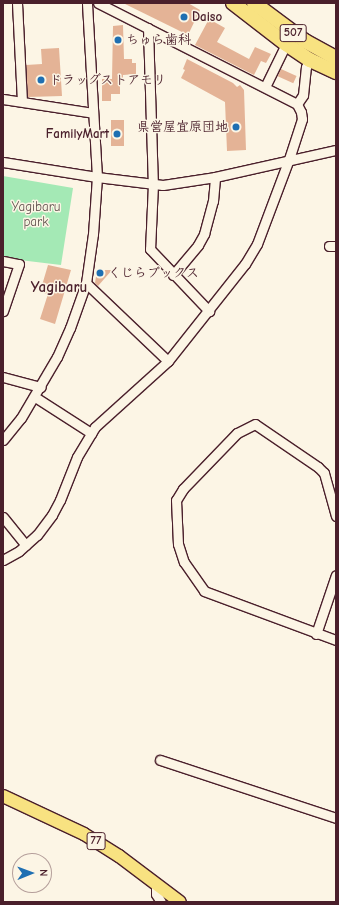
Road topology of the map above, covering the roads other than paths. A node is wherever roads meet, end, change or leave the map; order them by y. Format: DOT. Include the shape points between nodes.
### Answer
graph roads {
  1 [pos="17,3"];
  2 [pos="87,3"];
  3 [pos="98,3"];
  4 [pos="254,3"];
  5 [pos="237,4"];
  6 [pos="148,28"];
  7 [pos="286,44"];
  8 [pos="336,58"];
  9 [pos="310,60"];
  10 [pos="336,72"];
  11 [pos="265,87"];
  12 [pos="3,99"];
  13 [pos="22,102"];
  14 [pos="297,104"];
  15 [pos="92,113"];
  16 [pos="336,150"];
  17 [pos="289,159"];
  18 [pos="3,162"];
  19 [pos="97,177"];
  20 [pos="215,177"];
  21 [pos="153,184"];
  22 [pos="3,261"];
  23 [pos="173,275"];
  24 [pos="86,283"];
  25 [pos="3,310"];
  26 [pos="209,312"];
  27 [pos="168,361"];
  28 [pos="3,378"];
  29 [pos="41,387"];
  30 [pos="35,397"];
  31 [pos="91,433"];
  32 [pos="3,440"];
  33 [pos="3,516"];
  34 [pos="336,516"];
  35 [pos="26,545"];
  36 [pos="3,560"];
  37 [pos="336,575"];
  38 [pos="316,634"];
  39 [pos="336,640"];
  40 [pos="160,760"];
  41 [pos="3,796"];
  42 [pos="336,818"];
  43 [pos="156,883"];
  44 [pos="161,902"];
  45 [pos="180,902"];
  1 -- 13 [label="street"];
  2 -- 15 [label="street"];
  3 -- 6 [label="street"];
  4 -- 8 [label="highway, 507" via="305,41"];
  5 -- 7 [label="highway, 507"];
  6 -- 11 [label="street"];
  6 -- 21 [label="street"];
  7 -- 9 [label="highway, 507"];
  7 -- 11 [label="street"];
  9 -- 10 [label="highway, 507"];
  9 -- 14 [label="street" via="306,67 303,95"];
  11 -- 14 [label="street"];
  12 -- 13 [label="street"];
  13 -- 15 [label="street"];
  14 -- 17 [label="street" via="302,112 302,120"];
  15 -- 19 [label="street"];
  16 -- 17 [label="street"];
  17 -- 20 [label="street"];
  17 -- 26 [label="street" via="257,244"];
  18 -- 19 [label="street"];
  19 -- 21 [label="street"];
  19 -- 24 [label="street"];
  20 -- 21 [label="street" via="163,185"];
  20 -- 23 [label="street" via="213,201 204,234 194,251"];
  21 -- 23 [label="street" via="150,249"];
  22 -- 25 [label="street" via="19,264"];
  23 -- 26 [label="street"];
  24 -- 27 [label="street"];
  24 -- 29 [label="street" via="70,328"];
  26 -- 27 [label="street"];
  27 -- 31 [label="street" via="111,411"];
  28 -- 29 [label="street"];
  29 -- 30 [label="street"];
  30 -- 31 [label="street"];
  30 -- 32 [label="street"];
  31 -- 35 [label="street" via="77,457 52,515"];
  33 -- 35 [label="street"];
  34 -- 38 [label="street" via="324,473 318,466 255,424 237,433 183,489 176,500 178,544 184,562 204,591"];
  35 -- 36 [label="street"];
  37 -- 38 [label="street"];
  38 -- 39 [label="street"];
  40 -- 42 [label="street"];
  41 -- 43 [label="main road, 77" via="84,834"];
  43 -- 44 [label="street" via="156,894"];
  43 -- 45 [label="main road, 77"];
}
